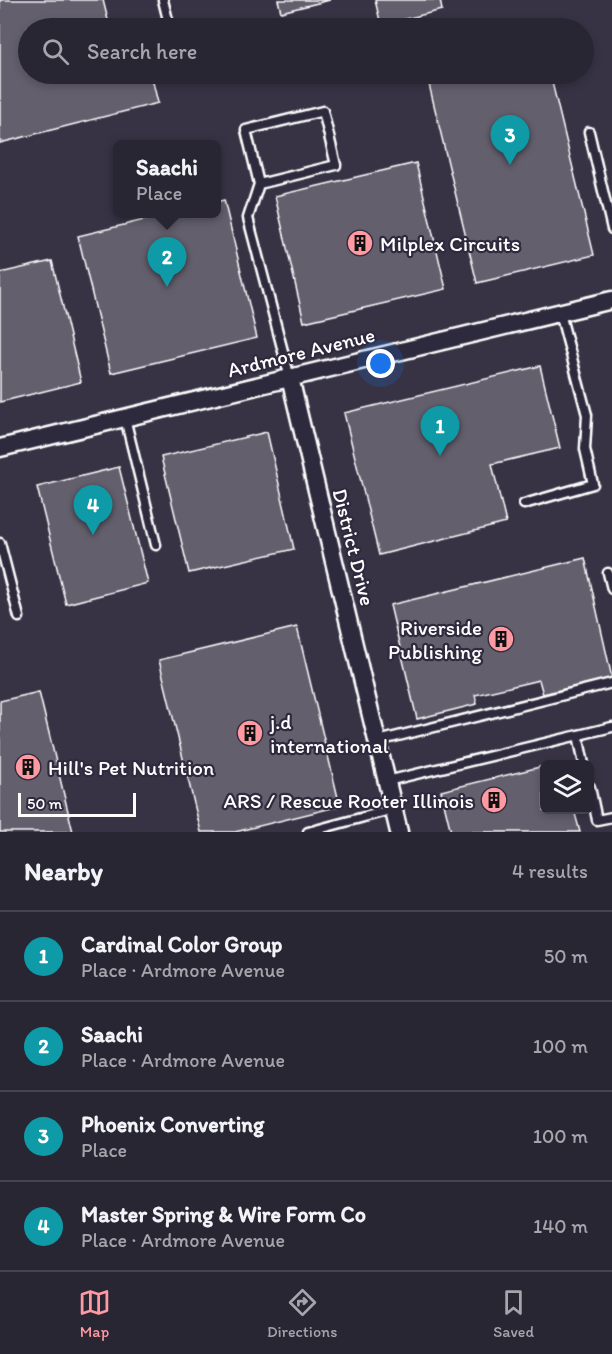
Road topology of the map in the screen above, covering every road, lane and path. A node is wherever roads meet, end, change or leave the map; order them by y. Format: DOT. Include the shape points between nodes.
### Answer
graph roads {
  1 [pos="163,0"];
  2 [pos="168,18"];
  3 [pos="589,132"];
  4 [pos="259,184"];
  5 [pos="612,229"];
  6 [pos="612,300"];
  7 [pos="560,312"];
  8 [pos="290,378"];
  9 [pos="125,418"];
  10 [pos="0,448"];
  11 [pos="524,504"];
  12 [pos="0,543"];
  13 [pos="156,545"];
  14 [pos="608,573"];
  15 [pos="612,588"];
  16 [pos="19,617"];
  17 [pos="612,684"];
  18 [pos="612,727"];
  19 [pos="578,735"];
  20 [pos="378,741"];
  21 [pos="583,760"];
  22 [pos="387,781"];
  23 [pos="594,806"];
  24 [pos="394,809"];
  25 [pos="612,816"];
  26 [pos="308,832"];
  27 [pos="399,832"];
  1 -- 2 [label="lane"];
  3 -- 5 [label="lane"];
  4 -- 4 [label="lane" via="246,130 323,111 336,165"];
  4 -- 8 [label="lane" via="248,218"];
  6 -- 7 [label="street, Ardmore Avenue"];
  7 -- 8 [label="street, Ardmore Avenue"];
  7 -- 11 [label="lane" via="587,415 585,449 593,484"];
  8 -- 9 [label="street, Ardmore Avenue"];
  8 -- 20 [label="street, District Drive"];
  9 -- 10 [label="street, Ardmore Avenue"];
  9 -- 13 [label="lane"];
  12 -- 16 [label="lane"];
  14 -- 15 [label="lane"];
  17 -- 20 [label="lane"];
  18 -- 19 [label="lane"];
  19 -- 21 [label="lane"];
  19 -- 22 [label="lane"];
  20 -- 22 [label="street, District Drive"];
  22 -- 24 [label="street, District Drive"];
  23 -- 25 [label="lane" via="597,820"];
  24 -- 26 [label="lane"];
  24 -- 27 [label="street, District Drive"];
}
